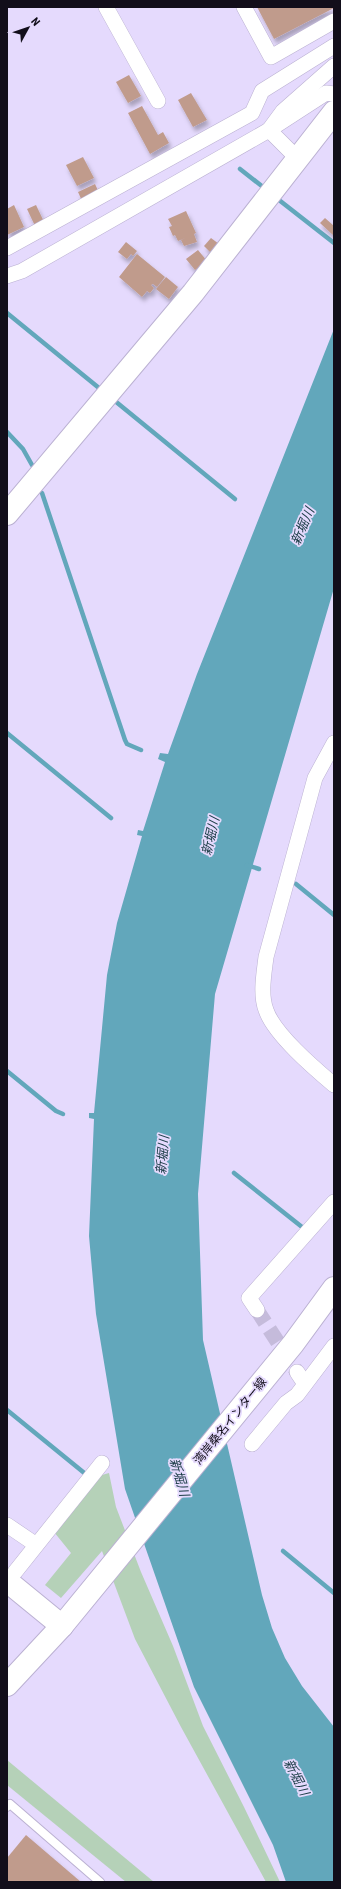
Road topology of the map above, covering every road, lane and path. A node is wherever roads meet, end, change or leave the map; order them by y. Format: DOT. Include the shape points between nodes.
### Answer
graph roads {
  1 [pos="106,7"];
  2 [pos="244,7"];
  3 [pos="334,22"];
  4 [pos="334,46"];
  5 [pos="334,66"];
  6 [pos="334,94"];
  7 [pos="158,101"];
  8 [pos="334,112"];
  9 [pos="270,130"];
  10 [pos="298,159"];
  11 [pos="7,248"];
  12 [pos="7,276"];
  13 [pos="7,514"];
  14 [pos="333,746"];
  15 [pos="334,1085"];
  16 [pos="334,1202"];
  17 [pos="334,1288"];
  18 [pos="257,1310"];
  19 [pos="334,1346"];
  20 [pos="252,1444"];
  21 [pos="102,1463"];
  22 [pos="7,1524"];
  23 [pos="35,1544"];
  24 [pos="11,1576"];
  25 [pos="62,1626"];
  26 [pos="11,1675"];
  27 [pos="7,1685"];
  28 [pos="7,1696"];
  29 [pos="7,1808"];
  30 [pos="100,1882"];
  1 -- 7 [label="street"];
  2 -- 3 [label="street" via="271,56"];
  4 -- 11 [label="street" via="262,91 252,113"];
  5 -- 9 [label="street" via="284,111"];
  6 -- 9 [label="street" via="326,93"];
  8 -- 10 [label="main road"];
  9 -- 10 [label="street"];
  9 -- 12 [label="street" via="22,271"];
  10 -- 13 [label="main road" via="193,293"];
  14 -- 15 [label="street" via="315,778 266,957 263,982 266,1010 280,1034"];
  16 -- 18 [label="street" via="249,1298"];
  17 -- 25 [label="main road, 湾岸桑名インター線" via="292,1344"];
  19 -- 20 [label="street" via="301,1378"];
  21 -- 23 [label="street"];
  22 -- 23 [label="street"];
  23 -- 24 [label="street"];
  24 -- 25 [label="main road"];
  25 -- 26 [label="main road, 湾岸桑名インター線"];
  26 -- 27 [label="main road"];
  26 -- 28 [label="main road"];
  29 -- 30 [label="lane" via="10,1804"];
}
